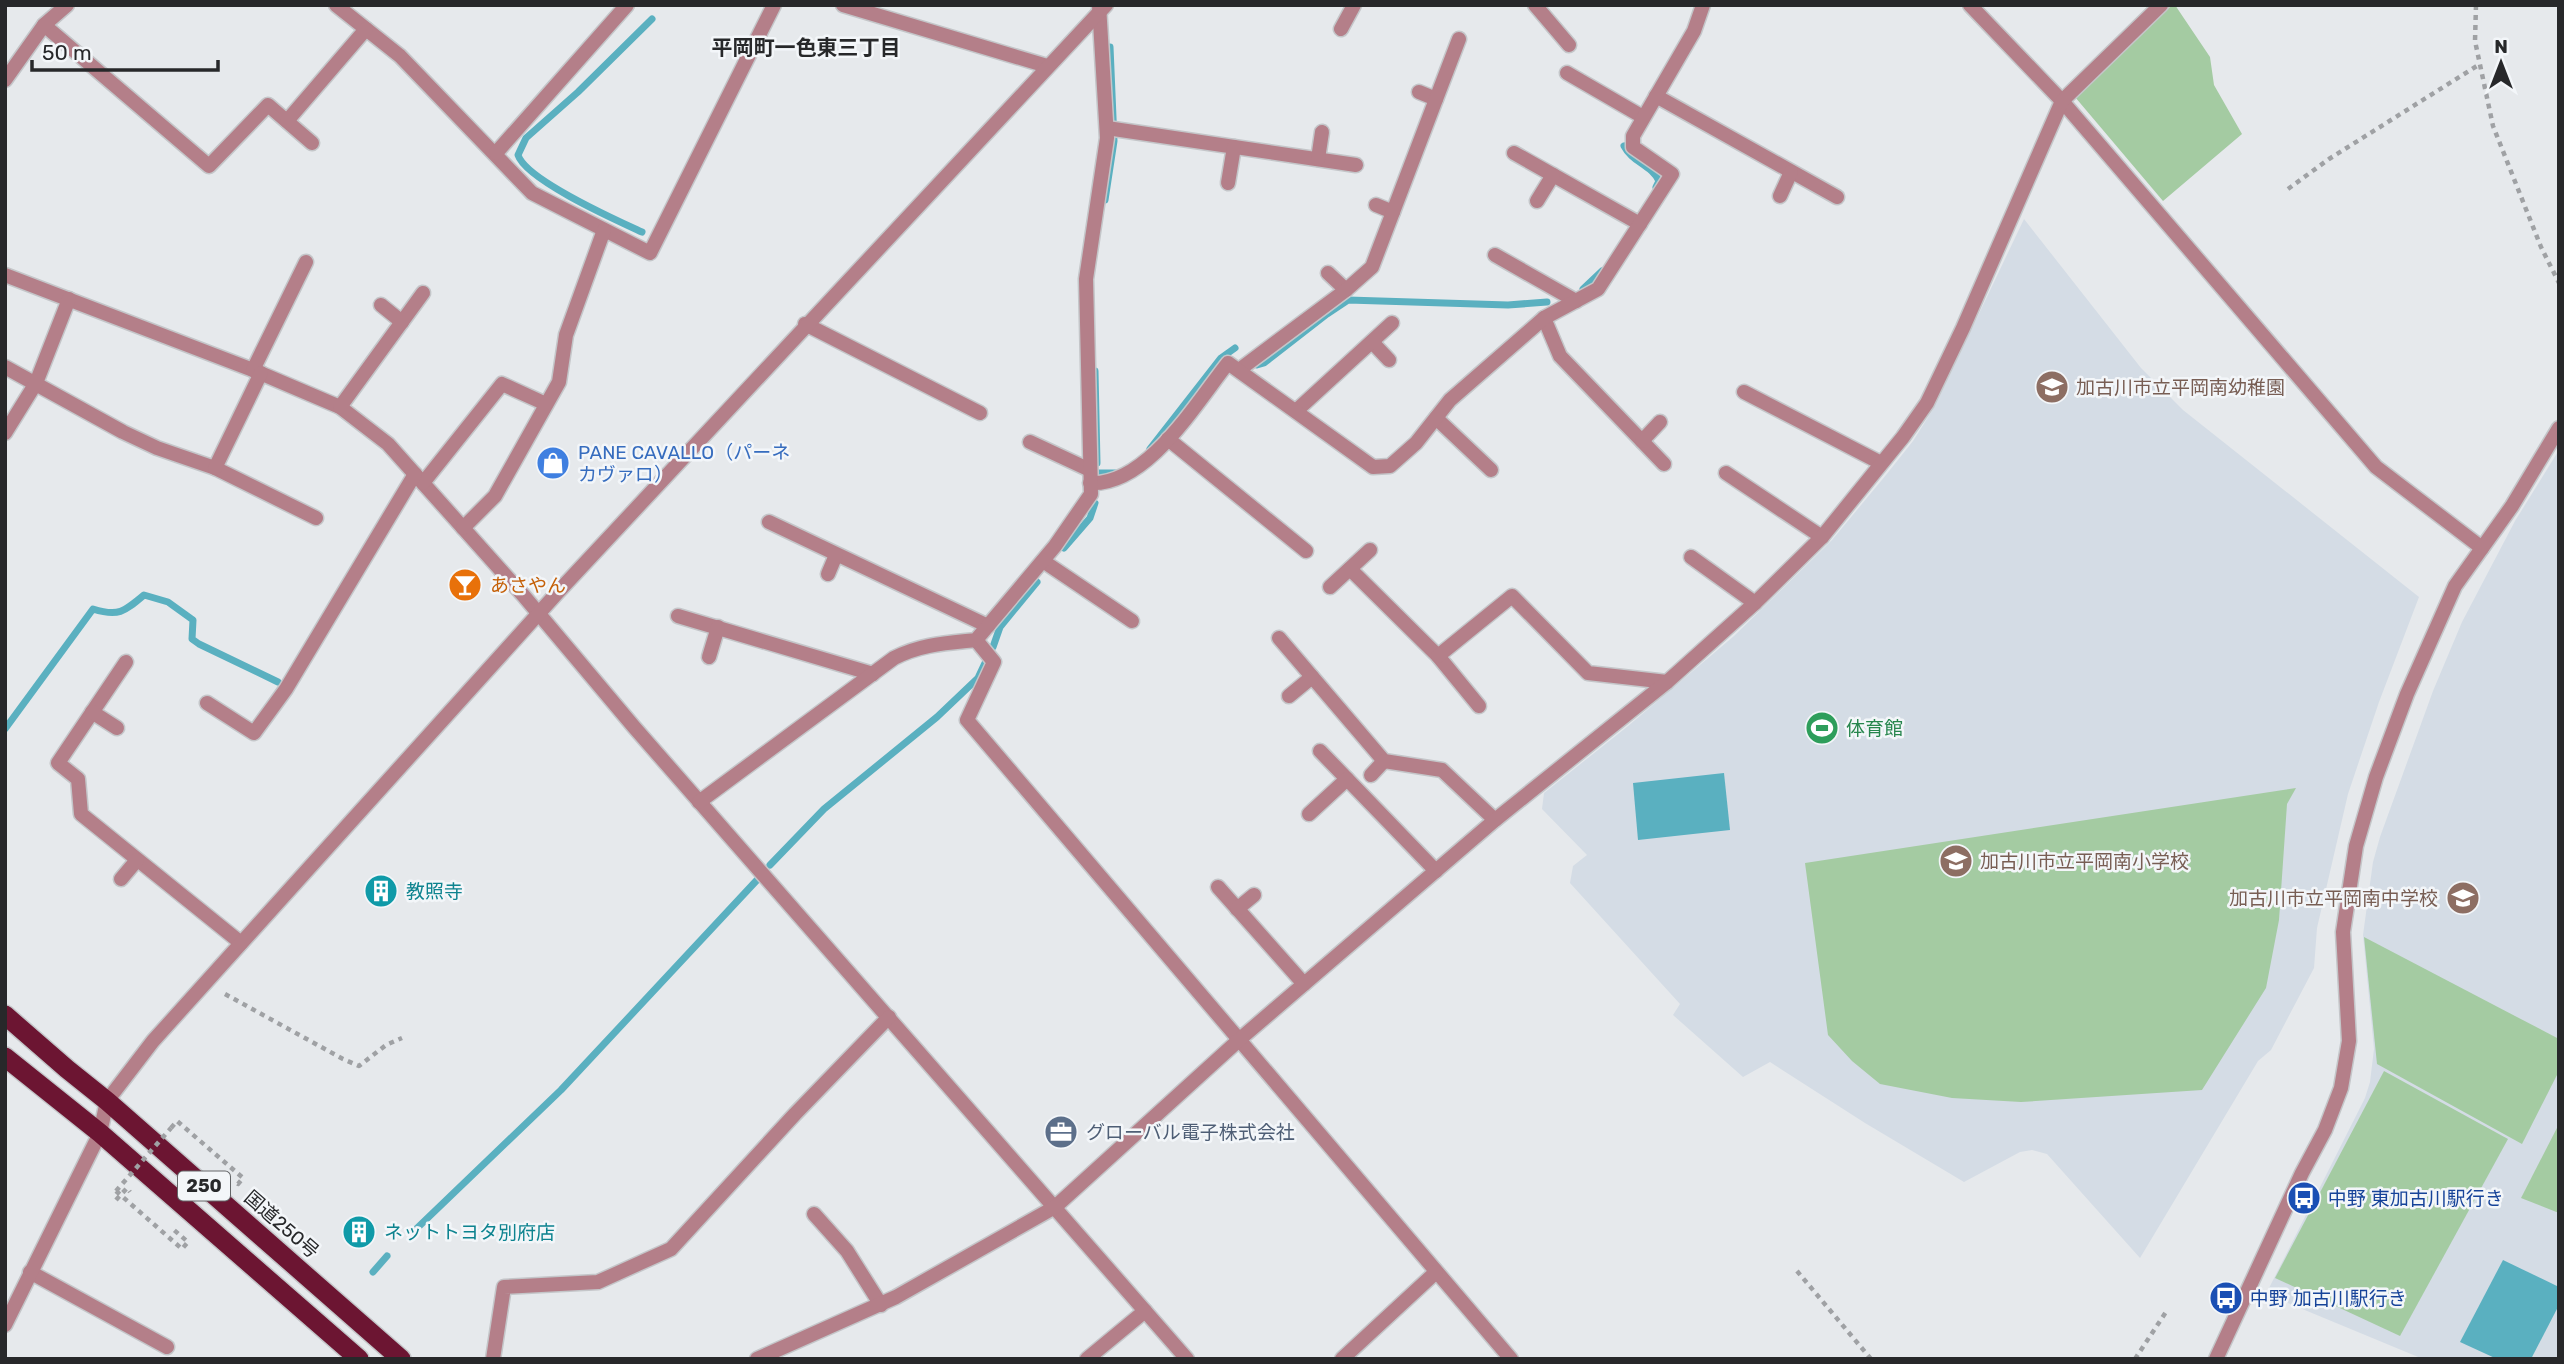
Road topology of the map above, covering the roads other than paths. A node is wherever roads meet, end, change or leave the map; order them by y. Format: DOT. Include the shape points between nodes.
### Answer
graph roads {
  1 [pos="67,5"];
  2 [pos="336,5"];
  3 [pos="627,5"];
  4 [pos="774,5"];
  5 [pos="843,5"];
  6 [pos="1354,5"];
  7 [pos="1535,5"];
  8 [pos="1703,5"];
  9 [pos="2161,5"];
  10 [pos="1102,7"];
  11 [pos="1978,9"];
  12 [pos="44,24"];
  13 [pos="366,29"];
  14 [pos="1341,29"];
  15 [pos="1460,39"];
  16 [pos="1569,45"];
  17 [pos="1047,66"];
  18 [pos="1567,73"];
  19 [pos="5,80"];
  20 [pos="1419,92"];
  21 [pos="1656,96"];
  22 [pos="1436,99"];
  23 [pos="2062,101"];
  24 [pos="1643,117"];
  25 [pos="287,121"];
  26 [pos="1107,128"];
  27 [pos="1322,132"];
  28 [pos="312,143"];
  29 [pos="1234,147"];
  30 [pos="496,153"];
  31 [pos="1514,153"];
  32 [pos="1318,159"];
  33 [pos="1356,165"];
  34 [pos="1791,172"];
  35 [pos="1553,175"];
  36 [pos="1228,183"];
  37 [pos="1780,196"];
  38 [pos="1837,197"];
  39 [pos="1537,201"];
  40 [pos="1376,205"];
  41 [pos="1393,212"];
  42 [pos="1640,224"];
  43 [pos="604,230"];
  44 [pos="1495,255"];
  45 [pos="306,262"];
  46 [pos="1328,273"];
  47 [pos="5,275"];
  48 [pos="1346,290"];
  49 [pos="423,293"];
  50 [pos="69,299"];
  51 [pos="1576,301"];
  52 [pos="381,305"];
  53 [pos="1544,318"];
  54 [pos="402,322"];
  55 [pos="1392,323"];
  56 [pos="805,324"];
  57 [pos="1371,342"];
  58 [pos="1389,360"];
  59 [pos="5,367"];
  60 [pos="1239,370"];
  61 [pos="257,372"];
  62 [pos="36,383"];
  63 [pos="1744,392"];
  64 [pos="546,404"];
  65 [pos="340,407"];
  66 [pos="1296,411"];
  67 [pos="979,413"];
  68 [pos="1436,418"];
  69 [pos="1660,422"];
  70 [pos="2559,428"];
  71 [pos="5,433"];
  72 [pos="1168,439"];
  73 [pos="1642,441"];
  74 [pos="1030,442"];
  75 [pos="1881,463"];
  76 [pos="1664,464"];
  77 [pos="215,468"];
  78 [pos="1491,470"];
  79 [pos="1726,473"];
  80 [pos="1090,476"];
  81 [pos="419,478"];
  82 [pos="316,518"];
  83 [pos="769,522"];
  84 [pos="463,528"];
  85 [pos="1822,537"];
  86 [pos="2482,548"];
  87 [pos="1370,550"];
  88 [pos="1306,551"];
  89 [pos="836,555"];
  90 [pos="1691,557"];
  91 [pos="1043,561"];
  92 [pos="1350,569"];
  93 [pos="828,574"];
  94 [pos="1330,587"];
  95 [pos="1755,603"];
  96 [pos="538,613"];
  97 [pos="678,616"];
  98 [pos="1132,621"];
  99 [pos="988,626"];
  100 [pos="718,627"];
  101 [pos="1279,638"];
  102 [pos="976,640"];
  103 [pos="1438,656"];
  104 [pos="709,657"];
  105 [pos="126,662"];
  106 [pos="873,674"];
  107 [pos="1312,677"];
  108 [pos="1667,682"];
  109 [pos="1289,696"];
  110 [pos="207,703"];
  111 [pos="1479,706"];
  112 [pos="92,712"];
  113 [pos="117,728"];
  114 [pos="1320,751"];
  115 [pos="1384,761"];
  116 [pos="1371,775"];
  117 [pos="1348,779"];
  118 [pos="699,802"];
  119 [pos="1309,814"];
  120 [pos="1495,820"];
  121 [pos="137,860"];
  122 [pos="1436,871"];
  123 [pos="121,879"];
  124 [pos="1218,887"];
  125 [pos="1254,895"];
  126 [pos="1237,909"];
  127 [pos="241,943"];
  128 [pos="1304,984"];
  129 [pos="5,1015"];
  130 [pos="888,1017"];
  131 [pos="1240,1039"];
  132 [pos="5,1057"];
  133 [pos="107,1101"];
  134 [pos="100,1133"];
  135 [pos="1055,1207"];
  136 [pos="814,1214"];
  137 [pos="30,1272"];
  138 [pos="1436,1272"];
  139 [pos="881,1305"];
  140 [pos="1145,1311"];
  141 [pos="5,1325"];
  142 [pos="167,1347"];
  143 [pos="359,1359"];
  144 [pos="401,1359"];
  145 [pos="493,1359"];
  146 [pos="757,1359"];
  147 [pos="1087,1359"];
  148 [pos="1187,1359"];
  149 [pos="1342,1359"];
  150 [pos="1511,1359"];
  151 [pos="2216,1359"];
  1 -- 12 [label="street"];
  2 -- 13 [label="street"];
  3 -- 30 [label="street"];
  4 -- 43 [label="street" via="650,253"];
  5 -- 17 [label="street"];
  6 -- 14 [label="street"];
  7 -- 16 [label="street"];
  8 -- 21 [label="street" via="1694,31"];
  9 -- 23 [label="street"];
  10 -- 17 [label="street"];
  10 -- 26 [label="street"];
  11 -- 23 [label="street"];
  12 -- 19 [label="street"];
  12 -- 25 [label="street" via="209,166 268,105"];
  13 -- 25 [label="street"];
  13 -- 30 [label="street" via="400,56"];
  15 -- 22 [label="street"];
  17 -- 56 [label="street"];
  18 -- 24 [label="street"];
  20 -- 22 [label="street"];
  21 -- 24 [label="street"];
  21 -- 34 [label="street"];
  22 -- 41 [label="street"];
  23 -- 75 [label="street" via="1927,403"];
  23 -- 86 [label="street" via="2376,467"];
  24 -- 42 [label="street" via="1633,147 1672,174"];
  25 -- 28 [label="street"];
  26 -- 29 [label="street"];
  26 -- 80 [label="street" via="1086,279"];
  27 -- 32 [label="street"];
  29 -- 32 [label="street"];
  29 -- 36 [label="street"];
  30 -- 43 [label="street" via="532,193"];
  31 -- 35 [label="street"];
  32 -- 33 [label="street"];
  34 -- 37 [label="street"];
  34 -- 38 [label="street"];
  35 -- 39 [label="street"];
  35 -- 42 [label="street"];
  40 -- 41 [label="street"];
  41 -- 48 [label="street" via="1372,267"];
  42 -- 51 [label="street" via="1598,289"];
  43 -- 64 [label="street" via="566,335 559,382"];
  44 -- 51 [label="street"];
  45 -- 61 [label="street"];
  46 -- 48 [label="street"];
  47 -- 50 [label="street"];
  48 -- 60 [label="street"];
  49 -- 54 [label="street"];
  50 -- 61 [label="street"];
  50 -- 62 [label="street"];
  51 -- 53 [label="street"];
  52 -- 54 [label="street"];
  53 -- 68 [label="street" via="1450,400"];
  53 -- 73 [label="street" via="1560,356"];
  54 -- 65 [label="street"];
  55 -- 57 [label="street"];
  56 -- 67 [label="street"];
  56 -- 96 [label="street"];
  57 -- 58 [label="street"];
  57 -- 66 [label="street"];
  59 -- 62 [label="street"];
  60 -- 66 [label="street"];
  60 -- 72 [label="street" via="1228,363"];
  61 -- 65 [label="street"];
  61 -- 77 [label="street"];
  62 -- 71 [label="street"];
  62 -- 77 [label="street" via="157,448"];
  63 -- 75 [label="street"];
  64 -- 81 [label="street" via="502,384"];
  64 -- 84 [label="street" via="495,496"];
  65 -- 81 [label="street" via="388,444"];
  66 -- 68 [label="street" via="1373,467 1390,466"];
  68 -- 78 [label="street"];
  69 -- 73 [label="street"];
  70 -- 86 [label="street"];
  72 -- 80 [label="street" via="1154,456 1128,474 1104,483"];
  72 -- 88 [label="street"];
  73 -- 76 [label="street"];
  74 -- 80 [label="street"];
  75 -- 85 [label="street"];
  77 -- 82 [label="street"];
  79 -- 85 [label="street"];
  80 -- 91 [label="street" via="1091,494"];
  81 -- 84 [label="street"];
  81 -- 110 [label="street" via="254,733"];
  83 -- 89 [label="street"];
  84 -- 96 [label="street"];
  85 -- 95 [label="street"];
  86 -- 151 [label="street" via="2455,586 2426,648 2376,777 2356,846 2343,932 2349,1041 2341,1088"];
  87 -- 92 [label="street"];
  89 -- 93 [label="street"];
  89 -- 99 [label="street"];
  90 -- 95 [label="street"];
  91 -- 98 [label="street"];
  91 -- 99 [label="street"];
  92 -- 94 [label="street"];
  92 -- 103 [label="street"];
  95 -- 108 [label="street"];
  96 -- 118 [label="street"];
  96 -- 127 [label="street"];
  97 -- 100 [label="street"];
  99 -- 102 [label="street"];
  100 -- 104 [label="street"];
  100 -- 106 [label="street"];
  101 -- 107 [label="street"];
  102 -- 106 [label="street" via="912,649"];
  102 -- 131 [label="street" via="995,662 967,720"];
  103 -- 108 [label="street" via="1512,596 1588,673"];
  103 -- 111 [label="street"];
  105 -- 112 [label="street"];
  106 -- 118 [label="street"];
  107 -- 109 [label="street"];
  107 -- 115 [label="street"];
  108 -- 120 [label="street"];
  112 -- 113 [label="street"];
  112 -- 121 [label="street" via="58,763 78,779 81,814"];
  114 -- 117 [label="street"];
  115 -- 116 [label="street"];
  115 -- 120 [label="street" via="1442,770"];
  117 -- 119 [label="street"];
  117 -- 122 [label="street"];
  118 -- 130 [label="street"];
  120 -- 122 [label="street"];
  121 -- 123 [label="street"];
  121 -- 127 [label="street"];
  122 -- 128 [label="street"];
  124 -- 126 [label="street"];
  125 -- 126 [label="street"];
  126 -- 128 [label="street"];
  127 -- 133 [label="street" via="153,1041"];
  128 -- 131 [label="street"];
  129 -- 133 [label="highway, 国道250号 / 250"];
  130 -- 135 [label="street"];
  130 -- 145 [label="street" via="671,1249 598,1282 504,1287"];
  131 -- 135 [label="street"];
  131 -- 138 [label="street"];
  132 -- 134 [label="highway, 250"];
  133 -- 134 [label="street"];
  133 -- 144 [label="highway, 国道250号 / 250"];
  134 -- 137 [label="street"];
  134 -- 143 [label="highway, 250"];
  135 -- 139 [label="street"];
  135 -- 140 [label="street"];
  136 -- 139 [label="street" via="847,1251"];
  137 -- 141 [label="street"];
  137 -- 142 [label="street"];
  138 -- 149 [label="street"];
  138 -- 150 [label="street"];
  139 -- 146 [label="street"];
  140 -- 147 [label="street"];
  140 -- 148 [label="street"];
}
